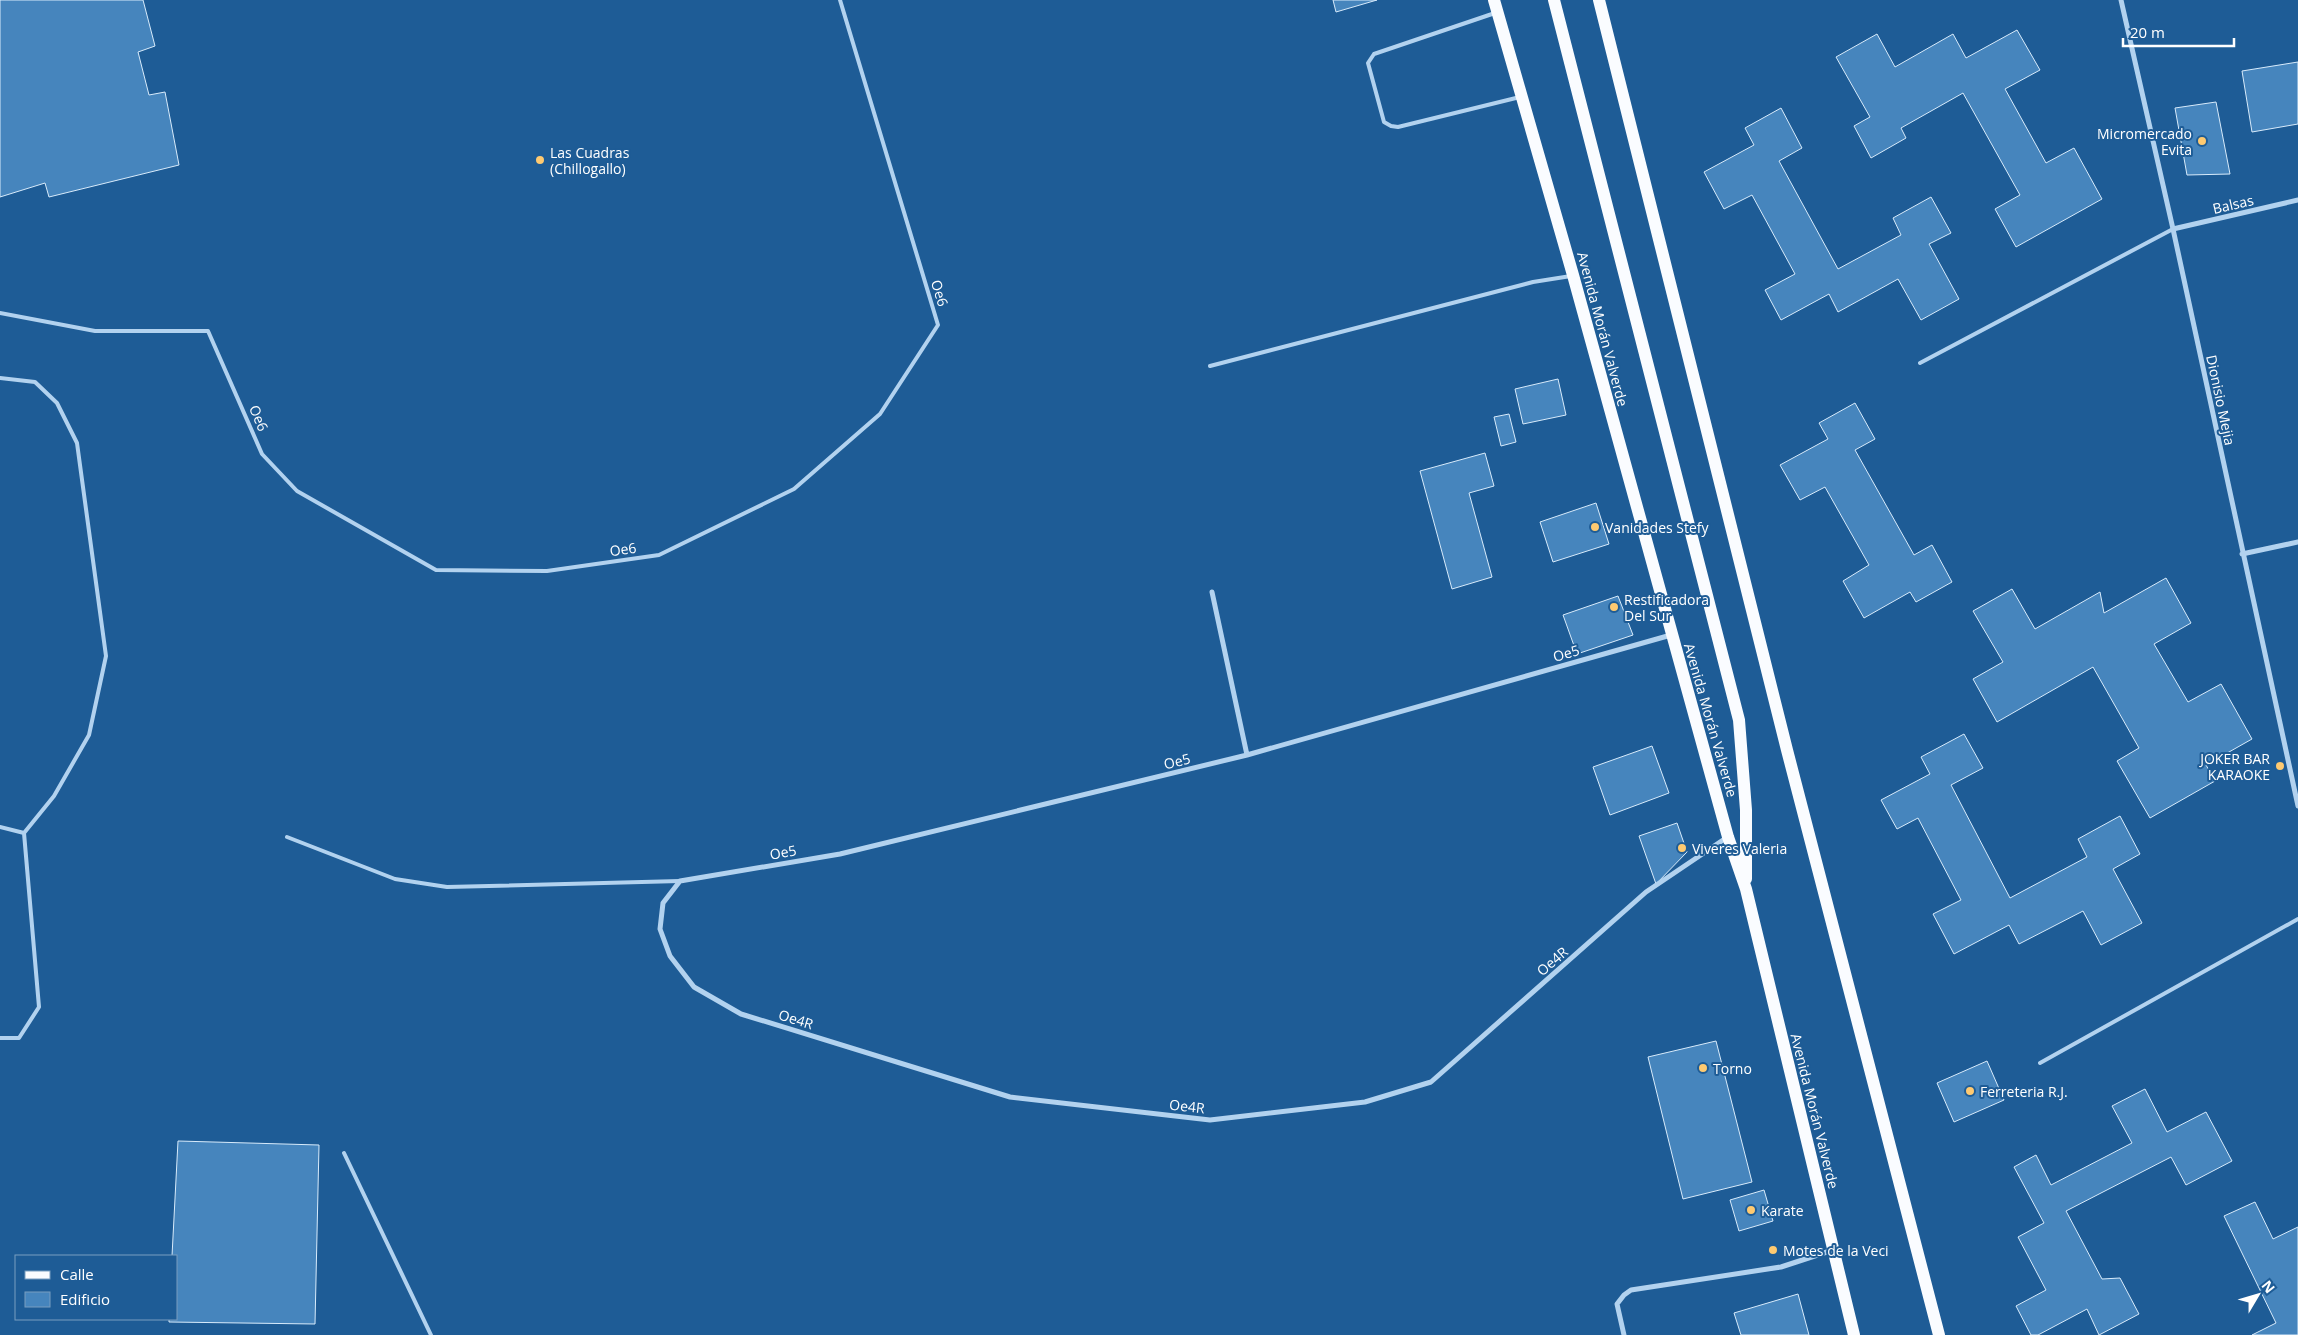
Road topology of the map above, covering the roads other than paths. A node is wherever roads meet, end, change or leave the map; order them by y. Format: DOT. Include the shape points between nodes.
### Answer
graph roads {
  1 [pos="840,0"];
  2 [pos="1554,0"];
  3 [pos="1599,0"];
  4 [pos="2121,0"];
  5 [pos="1495,6"];
  6 [pos="1521,97"];
  7 [pos="2298,200"];
  8 [pos="2173,229"];
  9 [pos="1573,275"];
  10 [pos="0,313"];
  11 [pos="1920,363"];
  12 [pos="1210,366"];
  13 [pos="0,378"];
  14 [pos="2298,542"];
  15 [pos="2242,554"];
  16 [pos="1212,592"];
  17 [pos="1671,635"];
  18 [pos="1247,755"];
  19 [pos="2298,806"];
  20 [pos="0,827"];
  21 [pos="24,833"];
  22 [pos="287,837"];
  23 [pos="1728,837"];
  24 [pos="680,881"];
  25 [pos="1746,889"];
  26 [pos="2298,919"];
  27 [pos="0,1038"];
  28 [pos="2040,1063"];
  29 [pos="344,1153"];
  30 [pos="1833,1250"];
  31 [pos="431,1335"];
  32 [pos="1624,1335"];
  33 [pos="1854,1335"];
  34 [pos="1938,1335"];
  1 -- 10 [label="lane, Oe6" via="938,325 880,414 794,489 659,555 547,571 436,570 297,492 262,454 208,331 95,331"];
  2 -- 25 [label="main road" via="1740,720 1746,810"];
  3 -- 34 [label="main road"];
  4 -- 8 [label="street, Dionisio Mejia"];
  5 -- 6 [label="main road, Avenida Morán Valverde"];
  5 -- 6 [label="lane" via="1374,54 1368,63 1384,122 1398,127"];
  6 -- 9 [label="main road, Avenida Morán Valverde"];
  7 -- 8 [label="street, Balsas"];
  8 -- 11 [label="lane"];
  8 -- 15 [label="street, Dionisio Mejia"];
  9 -- 12 [label="lane" via="1533,282"];
  9 -- 17 [label="main road, Avenida Morán Valverde"];
  13 -- 21 [label="lane" via="35,382 57,403 77,443 106,656 89,735 54,796"];
  14 -- 15 [label="street"];
  15 -- 19 [label="street, Dionisio Mejia"];
  16 -- 18 [label="street"];
  17 -- 18 [label="street, Oe5"];
  17 -- 23 [label="main road, Avenida Morán Valverde"];
  18 -- 24 [label="street, Oe5" via="840,854"];
  20 -- 21 [label="lane"];
  21 -- 27 [label="lane" via="39,1007 19,1038"];
  22 -- 24 [label="lane" via="394,879 447,887"];
  23 -- 24 [label="street, Oe4R" via="1646,892 1431,1082 1365,1102 1210,1120 1010,1097 741,1014 694,987 670,956 660,929 663,903"];
  23 -- 25 [label="main road, Avenida Morán Valverde"];
  25 -- 30 [label="main road, Avenida Morán Valverde"];
  26 -- 28 [label="lane"];
  29 -- 31 [label="lane"];
  30 -- 32 [label="street" via="1781,1267 1631,1290 1617,1304"];
  30 -- 33 [label="main road, Avenida Morán Valverde"];
}
